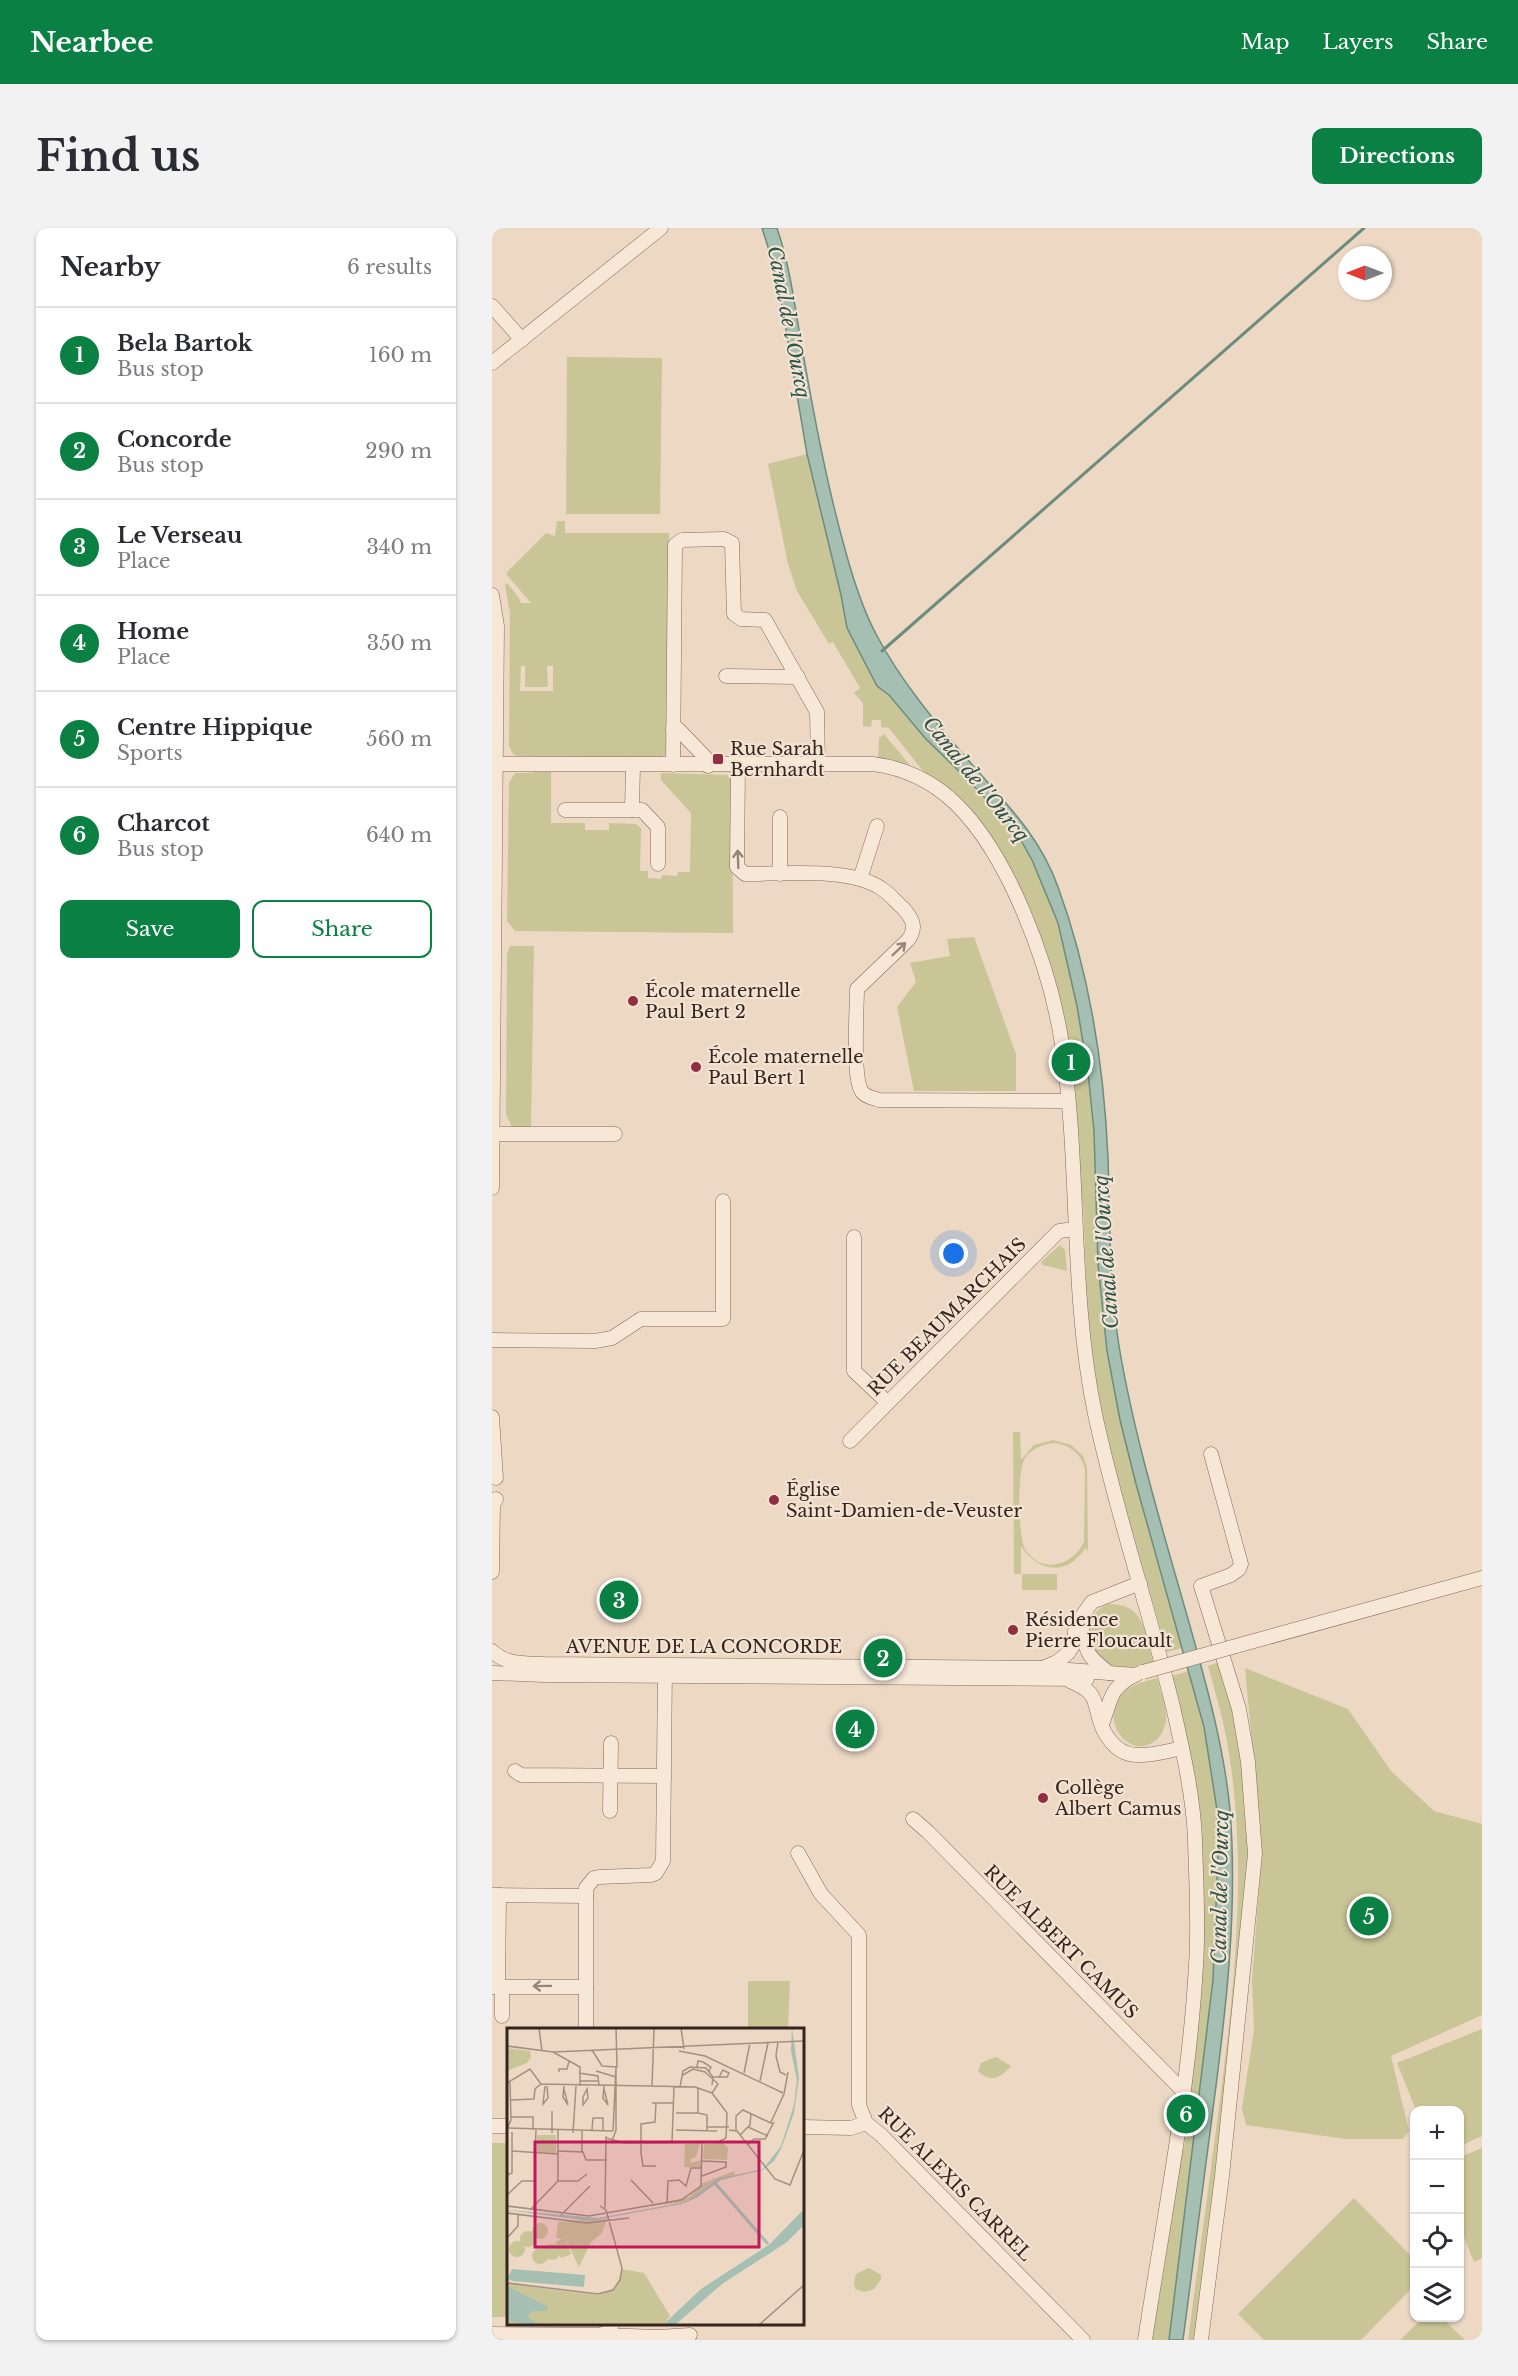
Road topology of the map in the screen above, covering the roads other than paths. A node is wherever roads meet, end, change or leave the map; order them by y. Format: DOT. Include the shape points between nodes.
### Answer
graph roads {
  1 [pos="662,228"];
  2 [pos="492,306"];
  3 [pos="522,340"];
  4 [pos="492,363"];
  5 [pos="494,601"];
  6 [pos="726,676"];
  7 [pos="798,677"];
  8 [pos="494,718"];
  9 [pos="673,729"];
  10 [pos="496,764"];
  11 [pos="818,764"];
  12 [pos="633,765"];
  13 [pos="673,765"];
  14 [pos="772,765"];
  15 [pos="708,766"];
  16 [pos="738,766"];
  17 [pos="953,801"];
  18 [pos="564,810"];
  19 [pos="632,810"];
  20 [pos="780,817"];
  21 [pos="877,826"];
  22 [pos="658,864"];
  23 [pos="780,874"];
  24 [pos="861,879"];
  25 [pos="493,1046"];
  26 [pos="1068,1101"];
  27 [pos="493,1134"];
  28 [pos="615,1134"];
  29 [pos="492,1188"];
  30 [pos="723,1201"];
  31 [pos="1075,1229"];
  32 [pos="854,1237"];
  33 [pos="492,1340"];
  34 [pos="887,1402"];
  35 [pos="492,1417"];
  36 [pos="850,1441"];
  37 [pos="1211,1454"];
  38 [pos="494,1477"];
  39 [pos="494,1500"];
  40 [pos="492,1572"];
  41 [pos="1482,1578"];
  42 [pos="1140,1583"];
  43 [pos="1080,1622"];
  44 [pos="492,1651"];
  45 [pos="1043,1668"];
  46 [pos="665,1671"];
  47 [pos="492,1673"];
  48 [pos="1109,1673"];
  49 [pos="1135,1676"];
  50 [pos="1067,1679"];
  51 [pos="1102,1724"];
  52 [pos="611,1743"];
  53 [pos="1182,1749"];
  54 [pos="515,1771"];
  55 [pos="610,1775"];
  56 [pos="664,1776"];
  57 [pos="610,1811"];
  58 [pos="913,1819"];
  59 [pos="798,1853"];
  60 [pos="495,1895"];
  61 [pos="586,1896"];
  62 [pos="586,1986"];
  63 [pos="497,1988"];
  64 [pos="502,2016"];
  65 [pos="586,2028"];
  66 [pos="1183,2091"];
  67 [pos="866,2123"];
  68 [pos="804,2127"];
  69 [pos="612,2325"];
  70 [pos="492,2334"];
  71 [pos="690,2335"];
  72 [pos="591,2337"];
  73 [pos="1083,2340"];
  74 [pos="1145,2340"];
  75 [pos="1201,2340"];
  1 -- 3 [label="street"];
  2 -- 3 [label="street"];
  3 -- 4 [label="street"];
  5 -- 8 [label="street"];
  6 -- 7 [label="street"];
  7 -- 9 [label="street" via="765,620 741,619 734,614 732,543 724,539 681,540 675,545"];
  7 -- 11 [label="street" via="817,712"];
  8 -- 10 [label="street"];
  9 -- 13 [label="street"];
  9 -- 15 [label="street" via="678,729 707,759"];
  10 -- 12 [label="street"];
  10 -- 25 [label="street"];
  11 -- 14 [label="street"];
  11 -- 17 [label="street" via="892,768 926,782"];
  12 -- 13 [label="street"];
  12 -- 19 [label="street"];
  13 -- 15 [label="street"];
  14 -- 16 [label="street"];
  14 -- 17 [label="street" via="794,772 887,775"];
  15 -- 16 [label="street"];
  23 -- 16 [label="street, one-way" via="745,874 737,867"];
  17 -- 26 [label="street" via="989,846 1027,923 1056,1011"];
  18 -- 19 [label="street"];
  19 -- 22 [label="street" via="642,810 658,827"];
  20 -- 23 [label="street"];
  21 -- 24 [label="street"];
  23 -- 24 [label="street" via="840,874"];
  26 -- 24 [label="street, one-way" via="879,1100 866,1095 857,1076 857,989 908,940 914,928 908,913 883,889"];
  25 -- 27 [label="street"];
  26 -- 31 [label="street"];
  27 -- 28 [label="street"];
  27 -- 29 [label="street"];
  30 -- 33 [label="street" via="723,1319 641,1319 612,1338 595,1341"];
  31 -- 34 [label="street, RUE BEAUMARCHAIS" via="1059,1232"];
  31 -- 42 [label="street" via="1080,1310 1095,1412"];
  32 -- 34 [label="street" via="854,1371"];
  34 -- 36 [label="street, RUE BEAUMARCHAIS"];
  35 -- 38 [label="street"];
  37 -- 75 [label="street" via="1240,1564 1231,1575 1201,1586 1239,1710 1248,1762 1254,1854 1222,2176"];
  38 -- 39 [label="street" via="502,1488"];
  39 -- 40 [label="street"];
  41 -- 49 [label="street, bridge"];
  42 -- 43 [label="street" via="1099,1598 1087,1608"];
  42 -- 53 [label="street"];
  43 -- 45 [label="street" via="1068,1653"];
  43 -- 48 [label="street" via="1087,1652"];
  44 -- 46 [label="street, AVENUE DE LA CONCORDE" via="515,1662"];
  45 -- 46 [label="street, AVENUE DE LA CONCORDE"];
  45 -- 48 [label="street, AVENUE DE LA CONCORDE"];
  46 -- 47 [label="street, AVENUE DE LA CONCORDE"];
  46 -- 50 [label="street, AVENUE DE LA CONCORDE"];
  46 -- 56 [label="street"];
  48 -- 49 [label="street, AVENUE DE LA CONCORDE"];
  49 -- 50 [label="street, AVENUE DE LA CONCORDE"];
  49 -- 51 [label="street" via="1113,1694"];
  50 -- 51 [label="street" via="1090,1694"];
  51 -- 53 [label="street" via="1110,1741 1133,1755"];
  52 -- 55 [label="street"];
  53 -- 66 [label="street" via="1195,1833 1197,1917 1194,2000"];
  54 -- 55 [label="street" via="521,1775"];
  55 -- 56 [label="street"];
  55 -- 57 [label="street"];
  56 -- 61 [label="street" via="660,1868 644,1877 594,1878 586,1888"];
  58 -- 66 [label="street, RUE ALBERT CAMUS"];
  59 -- 67 [label="street, RUE ALEXIS CARREL" via="822,1894 859,1935 858,2084"];
  60 -- 61 [label="street"];
  60 -- 63 [label="street"];
  61 -- 62 [label="street"];
  62 -- 63 [label="street, one-way"];
  62 -- 65 [label="street"];
  63 -- 64 [label="street"];
  66 -- 74 [label="street"];
  67 -- 68 [label="street" via="851,2128"];
  67 -- 73 [label="street, RUE ALEXIS CARREL"];
  69 -- 72 [label="street" via="608,2332"];
  70 -- 72 [label="street"];
  71 -- 72 [label="street"];
}
